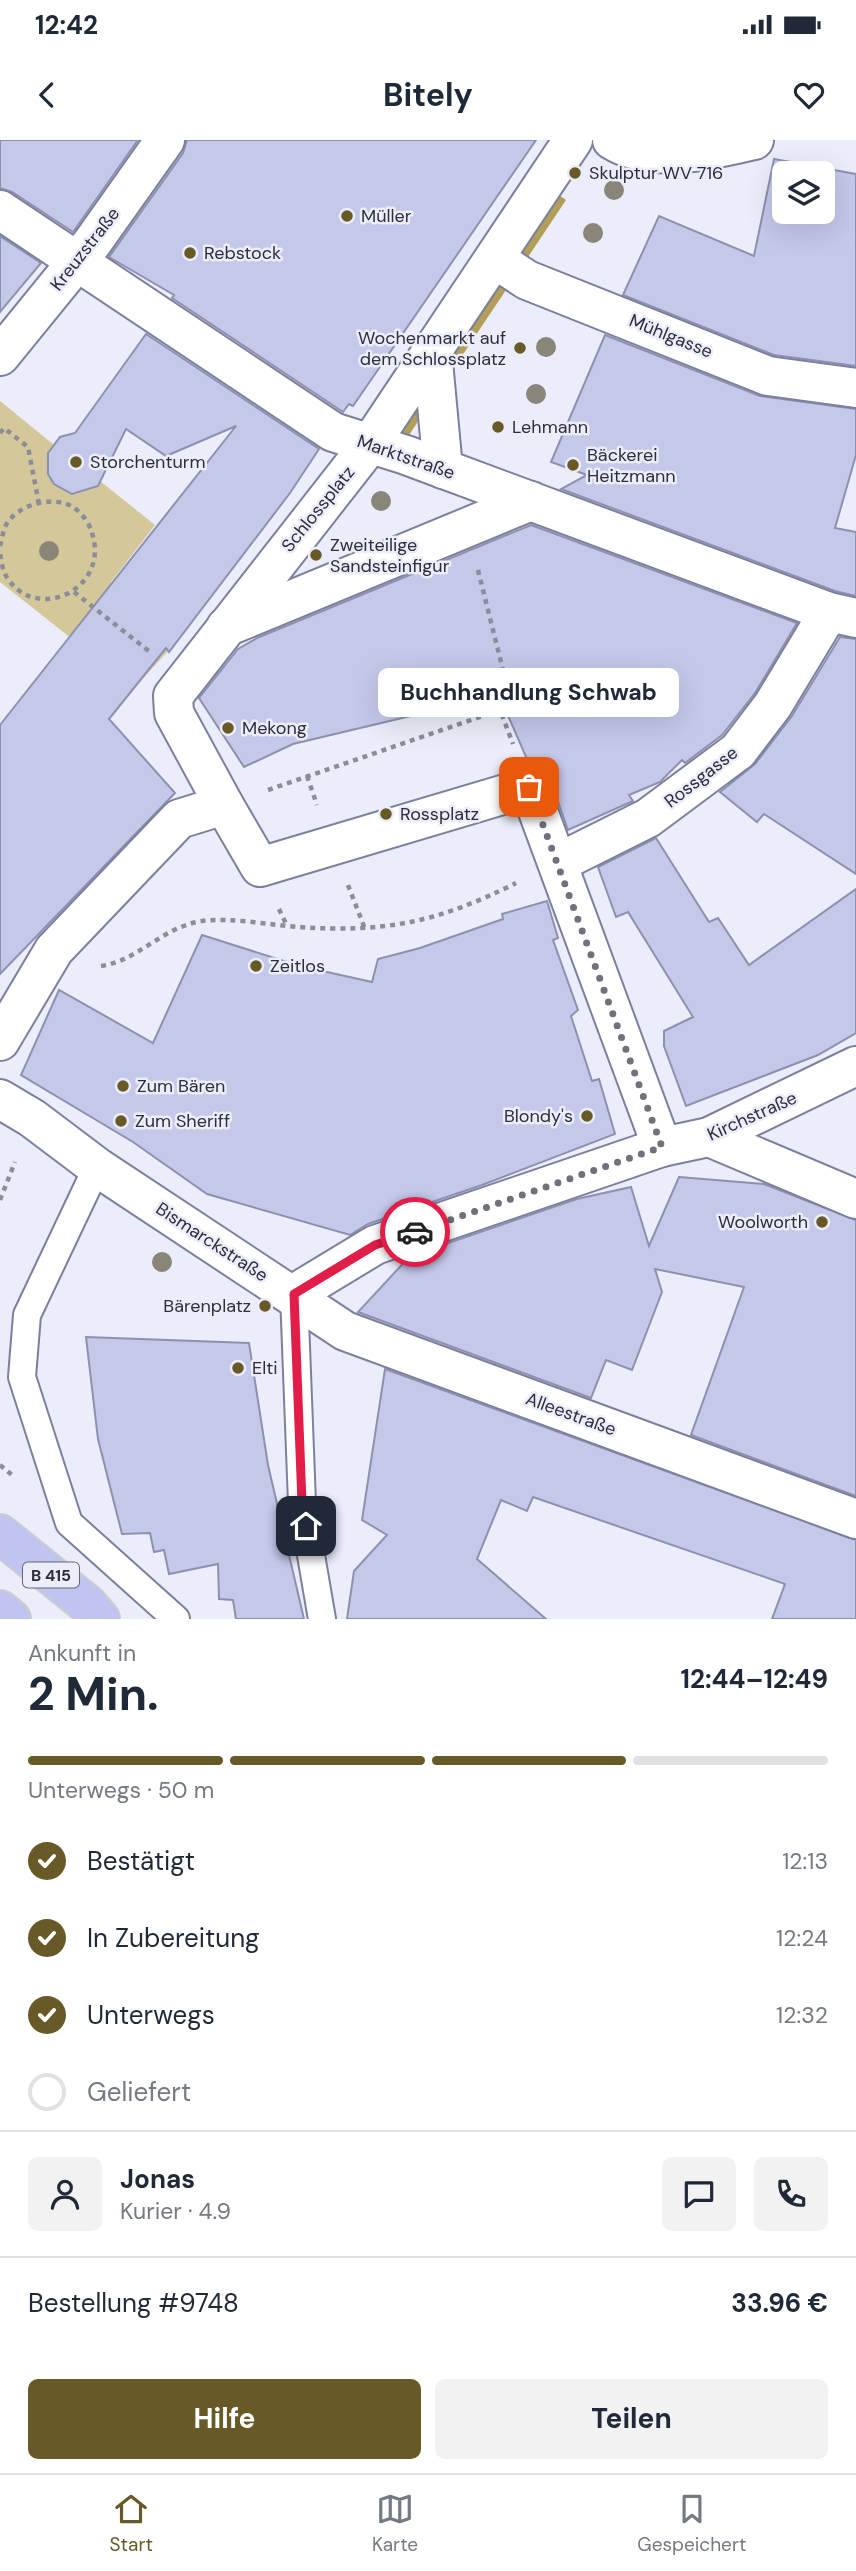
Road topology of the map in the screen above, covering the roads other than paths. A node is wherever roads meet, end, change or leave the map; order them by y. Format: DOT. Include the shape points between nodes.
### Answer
graph roads {
  1 [pos="165,140"];
  2 [pos="573,140"];
  3 [pos="612,140"];
  4 [pos="754,140"];
  5 [pos="0,210"];
  6 [pos="495,259"];
  7 [pos="77,261"];
  8 [pos="432,351"];
  9 [pos="0,356"];
  10 [pos="856,388"];
  11 [pos="370,444"];
  12 [pos="443,469"];
  13 [pos="531,500"];
  14 [pos="842,615"];
  15 [pos="223,629"];
  16 [pos="224,805"];
  17 [pos="558,863"];
  18 [pos="0,1041"];
  19 [pos="856,1066"];
  20 [pos="0,1099"];
  21 [pos="709,1137"];
  22 [pos="662,1147"];
  23 [pos="97,1167"];
  24 [pos="856,1199"];
  25 [pos="294,1294"];
  26 [pos="856,1519"];
  27 [pos="0,1534"];
  28 [pos="0,1610"];
  29 [pos="11,1619"];
  30 [pos="100,1619"];
  31 [pos="176,1619"];
  32 [pos="322,1619"];
  1 -- 7 [label="street, Kreuzstraße"];
  2 -- 6 [label="street, Schlossplatz"];
  3 -- 4 [label="street" via="645,152 707,151"];
  5 -- 7 [label="street, Marktstraße"];
  6 -- 8 [label="street, Schlossplatz"];
  6 -- 10 [label="street, Mühlgasse" via="527,280 768,376"];
  7 -- 9 [label="street, Kreuzstraße"];
  7 -- 11 [label="street, Marktstraße" via="333,432"];
  8 -- 11 [label="street, Schlossplatz"];
  8 -- 12 [label="street"];
  11 -- 12 [label="street, Marktstraße"];
  11 -- 15 [label="street, Schlossplatz"];
  12 -- 13 [label="street, Marktstraße"];
  13 -- 14 [label="street, Marktstraße"];
  13 -- 15 [label="street, Schlossplatz" via="469,532"];
  14 -- 17 [label="street, Rossgasse" via="738,751 648,818"];
  15 -- 16 [label="street, Schlossplatz" via="173,696 174,713"];
  16 -- 17 [label="street" via="260,867 529,787"];
  16 -- 18 [label="street" via="179,819 54,950"];
  17 -- 22 [label="street"];
  19 -- 21 [label="street, Kirchstraße"];
  20 -- 23 [label="street, Bismarckstraße"];
  21 -- 22 [label="street, Kirchstraße"];
  21 -- 24 [label="street"];
  22 -- 25 [label="street, Kirchstraße" via="375,1245"];
  23 -- 25 [label="street, Bismarckstraße"];
  23 -- 31 [label="lane" via="27,1315 22,1377 69,1523"];
  25 -- 26 [label="street, Alleestraße" via="345,1331"];
  25 -- 32 [label="lane" via="302,1503"];
  27 -- 30 [label="main road, B 415"];
  28 -- 29 [label="main road"];
}
